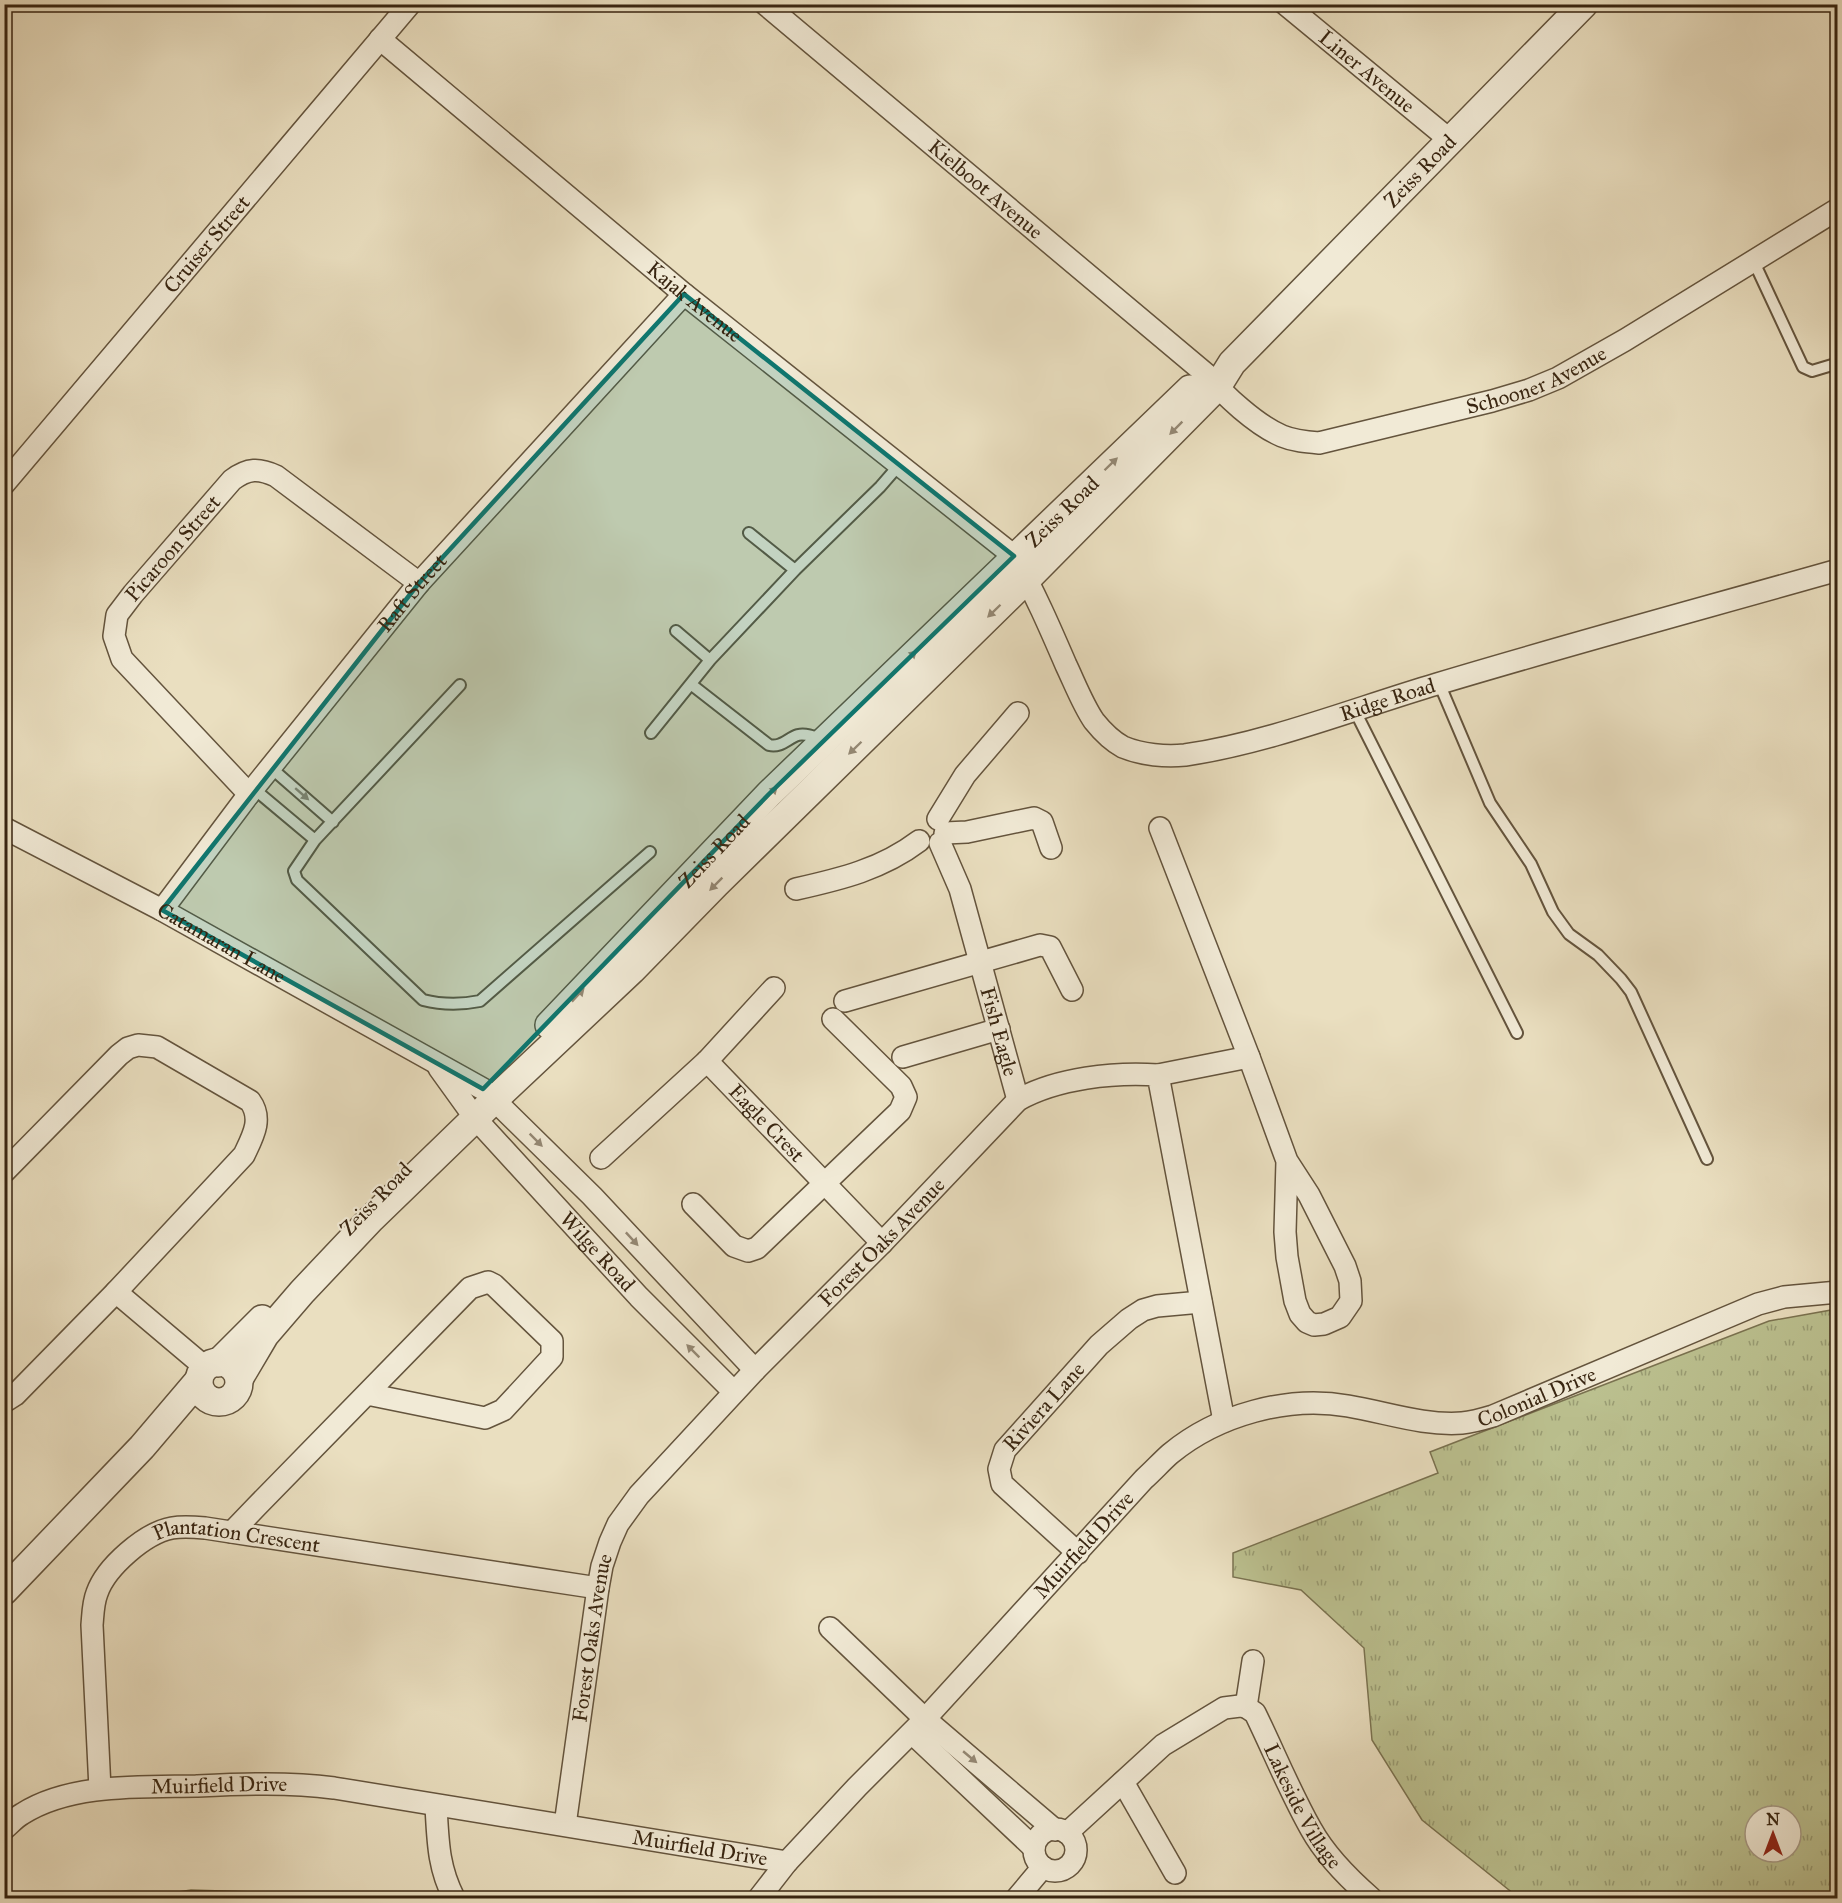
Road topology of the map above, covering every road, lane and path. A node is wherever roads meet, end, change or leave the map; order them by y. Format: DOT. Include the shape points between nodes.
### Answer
graph roads {
  1 [pos="410,4"];
  2 [pos="765,4"];
  3 [pos="1285,4"];
  4 [pos="1584,4"];
  5 [pos="380,39"];
  6 [pos="1450,140"];
  7 [pos="1838,209"];
  8 [pos="1754,262"];
  9 [pos="684,294"];
  10 [pos="1832,366"];
  11 [pos="1211,380"];
  12 [pos="900,464"];
  13 [pos="4,484"];
  14 [pos="749,533"];
  15 [pos="1021,567"];
  16 [pos="795,570"];
  17 [pos="1838,570"];
  18 [pos="419,583"];
  19 [pos="676,631"];
  20 [pos="710,660"];
  21 [pos="1439,683"];
  22 [pos="460,685"];
  23 [pos="692,685"];
  24 [pos="1354,709"];
  25 [pos="1018,713"];
  26 [pos="651,733"];
  27 [pos="824,741"];
  28 [pos="270,767"];
  29 [pos="251,791"];
  30 [pos="333,822"];
  31 [pos="4,828"];
  32 [pos="1160,828"];
  33 [pos="936,834"];
  34 [pos="315,840"];
  35 [pos="1051,848"];
  36 [pos="650,852"];
  37 [pos="796,889"];
  38 [pos="162,910"];
  39 [pos="980,963"];
  40 [pos="774,988"];
  41 [pos="1072,990"];
  42 [pos="845,1001"];
  43 [pos="833,1019"];
  44 [pos="999,1029"];
  45 [pos="1517,1033"];
  46 [pos="903,1057"];
  47 [pos="1249,1057"];
  48 [pos="707,1061"];
  49 [pos="1158,1075"];
  50 [pos="1018,1100"];
  51 [pos="480,1103"];
  52 [pos="601,1158"];
  53 [pos="1707,1159"];
  54 [pos="1287,1161"];
  55 [pos="4,1172"];
  56 [pos="825,1183"];
  57 [pos="693,1204"];
  58 [pos="882,1243"];
  59 [pos="662,1272"];
  60 [pos="116,1292"];
  61 [pos="1838,1292"];
  62 [pos="639,1297"];
  63 [pos="1201,1302"];
  64 [pos="755,1370"];
  65 [pos="215,1378"];
  66 [pos="734,1392"];
  67 [pos="366,1394"];
  68 [pos="4,1402"];
  69 [pos="1224,1421"];
  70 [pos="232,1532"];
  71 [pos="1078,1553"];
  72 [pos="598,1588"];
  73 [pos="4,1591"];
  74 [pos="830,1628"];
  75 [pos="1253,1661"];
  76 [pos="1246,1707"];
  77 [pos="919,1726"];
  78 [pos="1123,1782"];
  79 [pos="100,1789"];
  80 [pos="436,1806"];
  81 [pos="565,1825"];
  82 [pos="4,1829"];
  83 [pos="1061,1832"];
  84 [pos="1039,1858"];
  85 [pos="787,1862"];
  86 [pos="1175,1873"];
  87 [pos="453,1899"];
  88 [pos="759,1899"];
  89 [pos="1017,1899"];
  90 [pos="1371,1899"];
  1 -- 5 [label="street, Cruiser Street"];
  2 -- 11 [label="street, Kielboot Avenue"];
  3 -- 6 [label="street, Liner Avenue"];
  4 -- 6 [label="street, Zeiss Road"];
  5 -- 9 [label="street, Kajak Avenue"];
  5 -- 13 [label="street, Cruiser Street"];
  6 -- 11 [label="street, Zeiss Road"];
  7 -- 8 [label="street, Schooner Avenue"];
  8 -- 10 [label="lane" via="1803,367 1812,371"];
  8 -- 11 [label="street, Schooner Avenue" via="1549,382 1492,401 1319,443 1299,442 1280,435"];
  9 -- 12 [label="street, Kajak Avenue"];
  9 -- 18 [label="street, Raft Street"];
  11 -- 15 [label="street, Zeiss Road"];
  12 -- 15 [label="street, Kajak Avenue"];
  12 -- 16 [label="lane"];
  14 -- 16 [label="lane"];
  15 -- 24 [label="street, Ridge Road" via="1094,721 1122,746 1160,755 1183,755 1272,735"];
  27 -- 15 [label="street, Zeiss Road, one-way"];
  15 -- 51 [label="street, Zeiss Road, one-way" via="632,970"];
  16 -- 20 [label="lane"];
  17 -- 21 [label="street, Ridge Road"];
  18 -- 28 [label="street, Raft Street"];
  18 -- 29 [label="street, Picaroon Street" via="276,476 254,469 232,480 133,594 117,615 114,636 122,659"];
  19 -- 20 [label="lane"];
  20 -- 23 [label="lane"];
  21 -- 24 [label="street, Ridge Road"];
  21 -- 53 [label="lane" via="1490,802 1531,864 1553,912 1569,934 1598,955 1631,992"];
  22 -- 30 [label="lane"];
  23 -- 26 [label="lane"];
  23 -- 27 [label="lane" via="769,745 799,735"];
  24 -- 45 [label="lane"];
  25 -- 33 [label="street" via="966,775"];
  51 -- 27 [label="street, Zeiss Road, one-way" via="550,1024"];
  28 -- 29 [label="street, Raft Street"];
  28 -- 30 [label="lane, one-way"];
  29 -- 34 [label="lane"];
  29 -- 38 [label="street, Raft Street"];
  30 -- 34 [label="lane"];
  31 -- 38 [label="street, Catamaran Lane"];
  32 -- 47 [label="street"];
  33 -- 35 [label="street" via="967,832 1034,818 1042,822"];
  33 -- 37 [label="street" via="870,869"];
  33 -- 39 [label="street, Fish Eagle" via="960,889"];
  34 -- 36 [label="lane" via="294,872 297,880 423,1000 458,1005 480,1001"];
  38 -- 51 [label="street, Catamaran Lane" via="435,1062"];
  39 -- 41 [label="street, Fish Eagle" via="1040,945 1050,947"];
  39 -- 42 [label="street, Fish Eagle"];
  39 -- 44 [label="street, Fish Eagle"];
  40 -- 48 [label="street"];
  43 -- 56 [label="street" via="901,1086 906,1097 900,1111"];
  44 -- 46 [label="street"];
  44 -- 50 [label="street, Fish Eagle"];
  47 -- 49 [label="street, Forest Oaks Avenue"];
  47 -- 54 [label="street"];
  48 -- 52 [label="street"];
  48 -- 56 [label="street, Eagle Crest"];
  49 -- 50 [label="street, Forest Oaks Avenue" via="1117,1073 1041,1088"];
  49 -- 63 [label="street"];
  50 -- 58 [label="street, Forest Oaks Avenue"];
  51 -- 59 [label="street, Wilge Road, one-way" via="592,1197"];
  51 -- 62 [label="street, Wilge Road"];
  51 -- 65 [label="street, Zeiss Road" via="357,1218 259,1323"];
  54 -- 54 [label="street" via="1285,1232 1295,1301 1307,1322 1324,1324 1340,1317 1348,1308 1350,1281 1313,1203"];
  55 -- 60 [label="street" via="119,1055 138,1045 157,1047 250,1101 257,1122 244,1155"];
  56 -- 57 [label="street" via="757,1248 748,1251 734,1246"];
  56 -- 58 [label="street, Eagle Crest"];
  58 -- 64 [label="street, Forest Oaks Avenue"];
  59 -- 62 [label="street"];
  59 -- 64 [label="street, Wilge Road"];
  60 -- 65 [label="street"];
  60 -- 68 [label="street"];
  61 -- 69 [label="street, Colonial Drive" via="1784,1297 1758,1304 1474,1421 1431,1422 1344,1405 1315,1404 1288,1405"];
  66 -- 62 [label="street, Wilge Road, one-way"];
  63 -- 69 [label="street"];
  63 -- 71 [label="street, Riviera Lane" via="1157,1306 1129,1319 1099,1345 1005,1450 999,1469 1002,1484"];
  64 -- 66 [label="street, Forest Oaks Avenue"];
  65 -- 73 [label="street, Zeiss Road" via="142,1447"];
  66 -- 72 [label="street, Forest Oaks Avenue" via="627,1510 610,1542"];
  67 -- 67 [label="street" via="470,1288 479,1284 494,1285 552,1341 552,1358 502,1410 484,1418"];
  67 -- 70 [label="street"];
  69 -- 71 [label="street, Muirfield Drive" via="1171,1453"];
  70 -- 72 [label="street, Plantation Crescent"];
  70 -- 79 [label="street, Plantation Crescent" via="182,1527 154,1534 129,1552 97,1591 92,1625"];
  71 -- 77 [label="street, Muirfield Drive"];
  72 -- 81 [label="street, Forest Oaks Avenue"];
  74 -- 77 [label="street"];
  75 -- 76 [label="street"];
  76 -- 78 [label="street" via="1224,1708 1163,1745"];
  76 -- 90 [label="street, Lakeside Village" via="1255,1713 1311,1830 1348,1879"];
  77 -- 83 [label="street, one-way"];
  77 -- 84 [label="street"];
  77 -- 85 [label="street, Muirfield Drive"];
  78 -- 83 [label="street"];
  78 -- 86 [label="street"];
  79 -- 80 [label="street, Muirfield Drive" via="276,1783"];
  79 -- 82 [label="street, Muirfield Drive" via="37,1806"];
  80 -- 81 [label="street, Muirfield Drive"];
  80 -- 87 [label="street" via="442,1874"];
  81 -- 85 [label="street, Muirfield Drive"];
  83 -- 84 [label="street" via="1041,1835"];
  83 -- 84 [label="street" via="1075,1845 1074,1859 1057,1871"];
  84 -- 89 [label="street"];
  85 -- 88 [label="street"];
}
